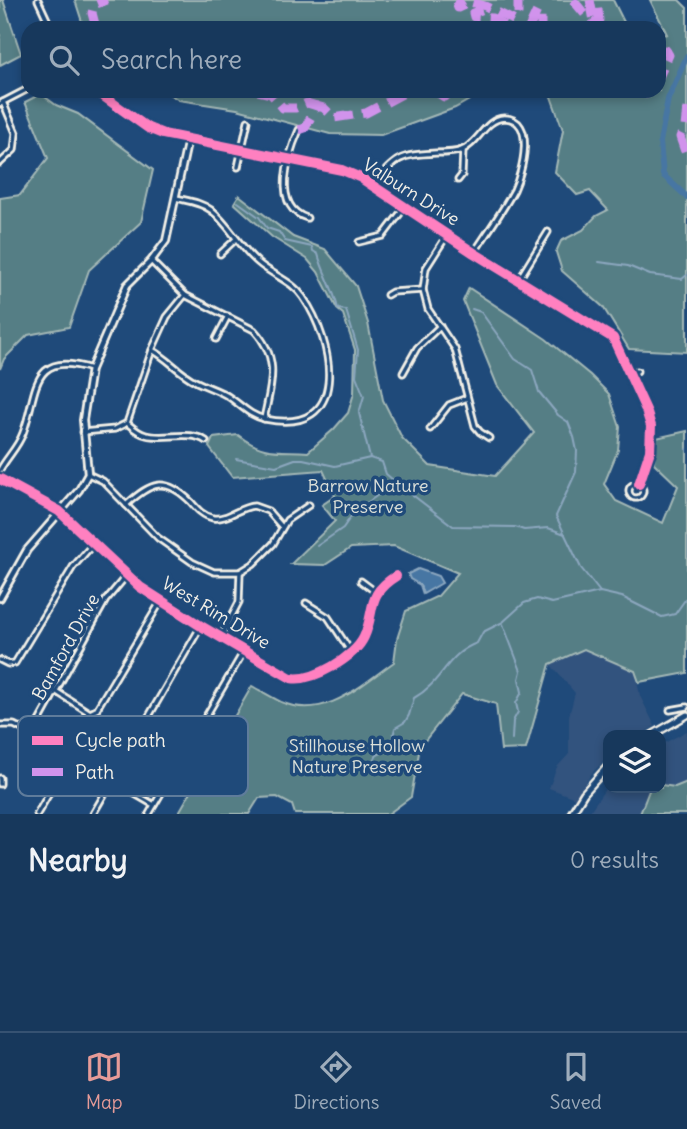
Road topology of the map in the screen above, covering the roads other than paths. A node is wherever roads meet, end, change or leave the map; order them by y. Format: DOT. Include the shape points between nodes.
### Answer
graph roads {
  1 [pos="38,0"];
  2 [pos="48,21"];
  3 [pos="21,93"];
  4 [pos="106,98"];
  5 [pos="2,103"];
  6 [pos="248,121"];
  7 [pos="299,130"];
  8 [pos="188,139"];
  9 [pos="243,149"];
  10 [pos="463,150"];
  11 [pos="290,159"];
  12 [pos="0,163"];
  13 [pos="238,167"];
  14 [pos="458,180"];
  15 [pos="373,185"];
  16 [pos="176,198"];
  17 [pos="405,206"];
  18 [pos="307,218"];
  19 [pos="548,232"];
  20 [pos="447,235"];
  21 [pos="236,239"];
  22 [pos="359,242"];
  23 [pos="474,253"];
  24 [pos="220,254"];
  25 [pos="151,261"];
  26 [pos="518,281"];
  27 [pos="423,290"];
  28 [pos="185,295"];
  29 [pos="387,295"];
  30 [pos="228,316"];
  31 [pos="441,326"];
  32 [pos="216,339"];
  33 [pos="152,350"];
  34 [pos="91,369"];
  35 [pos="637,371"];
  36 [pos="403,373"];
  37 [pos="631,374"];
  38 [pos="468,398"];
  39 [pos="655,417"];
  40 [pos="264,419"];
  41 [pos="649,419"];
  42 [pos="127,423"];
  43 [pos="429,429"];
  44 [pos="83,432"];
  45 [pos="489,438"];
  46 [pos="206,441"];
  47 [pos="0,470"];
  48 [pos="88,474"];
  49 [pos="0,479"];
  50 [pos="639,484"];
  51 [pos="126,505"];
  52 [pos="310,505"];
  53 [pos="60,511"];
  54 [pos="282,527"];
  55 [pos="94,543"];
  56 [pos="240,572"];
  57 [pos="127,575"];
  58 [pos="396,576"];
  59 [pos="361,581"];
  60 [pos="377,593"];
  61 [pos="0,598"];
  62 [pos="161,600"];
  63 [pos="306,603"];
  64 [pos="201,626"];
  65 [pos="221,637"];
  66 [pos="244,651"];
  67 [pos="351,652"];
  68 [pos="0,660"];
  69 [pos="57,692"];
  70 [pos="687,707"];
  71 [pos="670,710"];
  72 [pos="687,715"];
  73 [pos="43,716"];
  74 [pos="149,716"];
  75 [pos="206,716"];
  76 [pos="0,725"];
  77 [pos="18,727"];
  78 [pos="661,730"];
  79 [pos="603,772"];
  80 [pos="48,796"];
  81 [pos="103,796"];
  82 [pos="138,796"];
  83 [pos="159,796"];
  84 [pos="154,805"];
  85 [pos="37,814"];
  86 [pos="93,814"];
  87 [pos="149,814"];
  88 [pos="571,814"];
  1 -- 2 [label="street"];
  3 -- 5 [label="street"];
  4 -- 8 [label="street, Valburn Drive" via="148,128"];
  5 -- 12 [label="street" via="14,124 16,144"];
  6 -- 9 [label="street"];
  7 -- 11 [label="street"];
  8 -- 9 [label="street, Valburn Drive"];
  8 -- 16 [label="street"];
  9 -- 11 [label="street, Valburn Drive"];
  9 -- 13 [label="street"];
  10 -- 14 [label="street"];
  10 -- 15 [label="street" via="401,158"];
  10 -- 23 [label="street" via="504,118 514,120 525,135 514,189"];
  11 -- 15 [label="street, Valburn Drive" via="342,170"];
  11 -- 18 [label="street" via="287,202"];
  15 -- 17 [label="street, Valburn Drive"];
  16 -- 21 [label="street" via="208,208"];
  16 -- 25 [label="street" via="169,234"];
  17 -- 20 [label="street, Valburn Drive"];
  17 -- 22 [label="street" via="383,236"];
  19 -- 26 [label="street"];
  20 -- 23 [label="street, Valburn Drive"];
  20 -- 27 [label="street" via="426,268"];
  21 -- 24 [label="street"];
  21 -- 40 [label="street" via="260,265 302,295 327,356 325,398 314,414 295,421"];
  23 -- 26 [label="street, Valburn Drive"];
  25 -- 28 [label="street"];
  25 -- 34 [label="street" via="127,285"];
  26 -- 37 [label="street, Valburn Drive" via="614,338"];
  27 -- 29 [label="street"];
  27 -- 31 [label="street" via="428,309"];
  28 -- 30 [label="street"];
  28 -- 33 [label="street" via="167,317"];
  30 -- 32 [label="street"];
  30 -- 40 [label="street" via="254,330 270,353 272,375"];
  31 -- 36 [label="street" via="417,348"];
  31 -- 38 [label="street" via="454,349"];
  33 -- 40 [label="street" via="195,381"];
  33 -- 42 [label="street"];
  34 -- 44 [label="street"];
  34 -- 47 [label="street" via="69,363 40,376 19,443"];
  35 -- 37 [label="street"];
  37 -- 41 [label="street"];
  38 -- 43 [label="street" via="449,405"];
  38 -- 45 [label="street" via="475,426"];
  39 -- 41 [label="street"];
  41 -- 50 [label="street" via="650,452"];
  42 -- 44 [label="street"];
  42 -- 46 [label="street" via="148,436"];
  44 -- 48 [label="street"];
  48 -- 51 [label="street" via="103,481"];
  48 -- 53 [label="street"];
  49 -- 53 [label="street, West Rim Drive"];
  50 -- 50 [label="street" via="629,489 635,499 643,492"];
  51 -- 54 [label="street" via="150,486 169,486 209,517 222,518 254,506 268,511"];
  51 -- 56 [label="street" via="158,538 192,562 214,572"];
  52 -- 54 [label="street"];
  53 -- 55 [label="street, West Rim Drive"];
  53 -- 61 [label="street" via="27,550"];
  54 -- 56 [label="street" via="266,552"];
  55 -- 57 [label="street, West Rim Drive"];
  55 -- 68 [label="street" via="73,567 15,663"];
  56 -- 65 [label="street" via="239,602"];
  57 -- 62 [label="street, West Rim Drive"];
  57 -- 69 [label="street, Bamford Drive" via="106,600"];
  58 -- 60 [label="street, West Rim Drive"];
  59 -- 60 [label="street"];
  60 -- 67 [label="street, West Rim Drive" via="363,639"];
  62 -- 64 [label="street, West Rim Drive"];
  62 -- 69 [label="street" via="96,710 90,713"];
  63 -- 67 [label="street" via="328,617"];
  64 -- 65 [label="street, West Rim Drive"];
  64 -- 74 [label="street"];
  65 -- 66 [label="street, West Rim Drive"];
  66 -- 67 [label="street, West Rim Drive" via="297,679 315,676"];
  66 -- 75 [label="street"];
  69 -- 73 [label="street, Bamford Drive"];
  70 -- 71 [label="street"];
  72 -- 78 [label="main road"];
  76 -- 77 [label="street"];
  79 -- 88 [label="main road"];
  80 -- 85 [label="street"];
  81 -- 86 [label="street"];
  82 -- 84 [label="street"];
  83 -- 84 [label="street"];
  84 -- 87 [label="street"];
}
